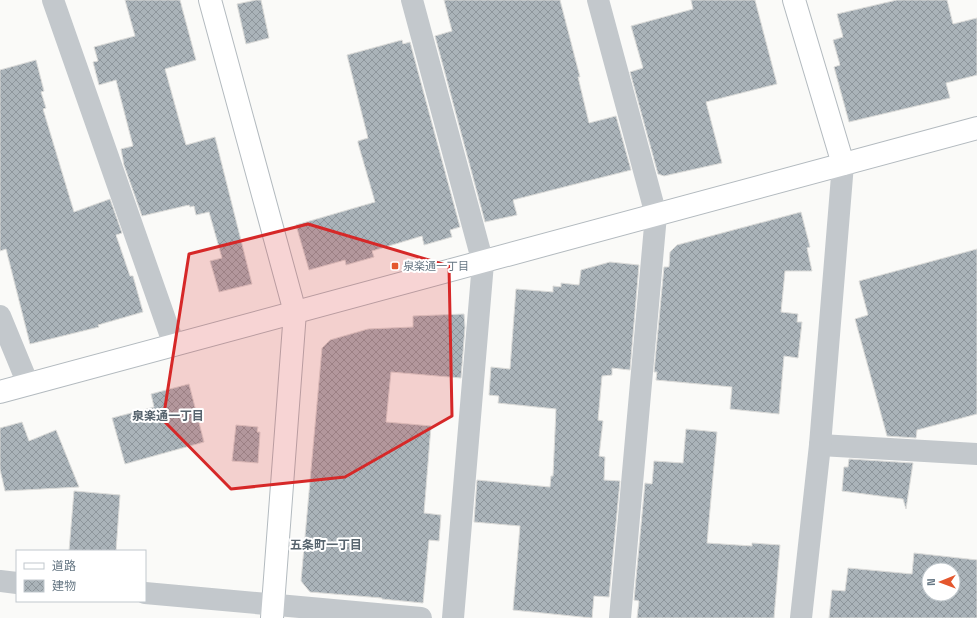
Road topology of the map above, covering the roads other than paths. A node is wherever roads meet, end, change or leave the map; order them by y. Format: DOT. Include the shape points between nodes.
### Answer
graph roads {
  1 [pos="53,0"];
  2 [pos="210,0"];
  3 [pos="412,0"];
  4 [pos="598,0"];
  5 [pos="794,0"];
  6 [pos="977,128"];
  7 [pos="843,164"];
  8 [pos="656,215"];
  9 [pos="483,263"];
  10 [pos="295,312"];
  11 [pos="0,316"];
  12 [pos="174,345"];
  13 [pos="28,384"];
  14 [pos="0,392"];
  15 [pos="820,445"];
  16 [pos="977,454"];
  17 [pos="0,581"];
  18 [pos="16,583"];
  19 [pos="146,594"];
  20 [pos="273,611"];
  21 [pos="420,618"];
  22 [pos="453,618"];
  23 [pos="620,618"];
  24 [pos="801,618"];
  1 -- 12 [label="street"];
  2 -- 10 [label="street"];
  3 -- 9 [label="street"];
  4 -- 8 [label="street"];
  5 -- 7 [label="street"];
  6 -- 7 [label="street"];
  7 -- 8 [label="street"];
  7 -- 15 [label="street"];
  8 -- 9 [label="street"];
  8 -- 23 [label="street"];
  9 -- 10 [label="street"];
  9 -- 22 [label="street"];
  10 -- 12 [label="street"];
  10 -- 20 [label="street"];
  11 -- 13 [label="street"];
  12 -- 13 [label="street"];
  13 -- 14 [label="street"];
  15 -- 16 [label="street"];
  15 -- 24 [label="street"];
  17 -- 18 [label="street"];
  19 -- 20 [label="street"];
  20 -- 21 [label="street"];
}
